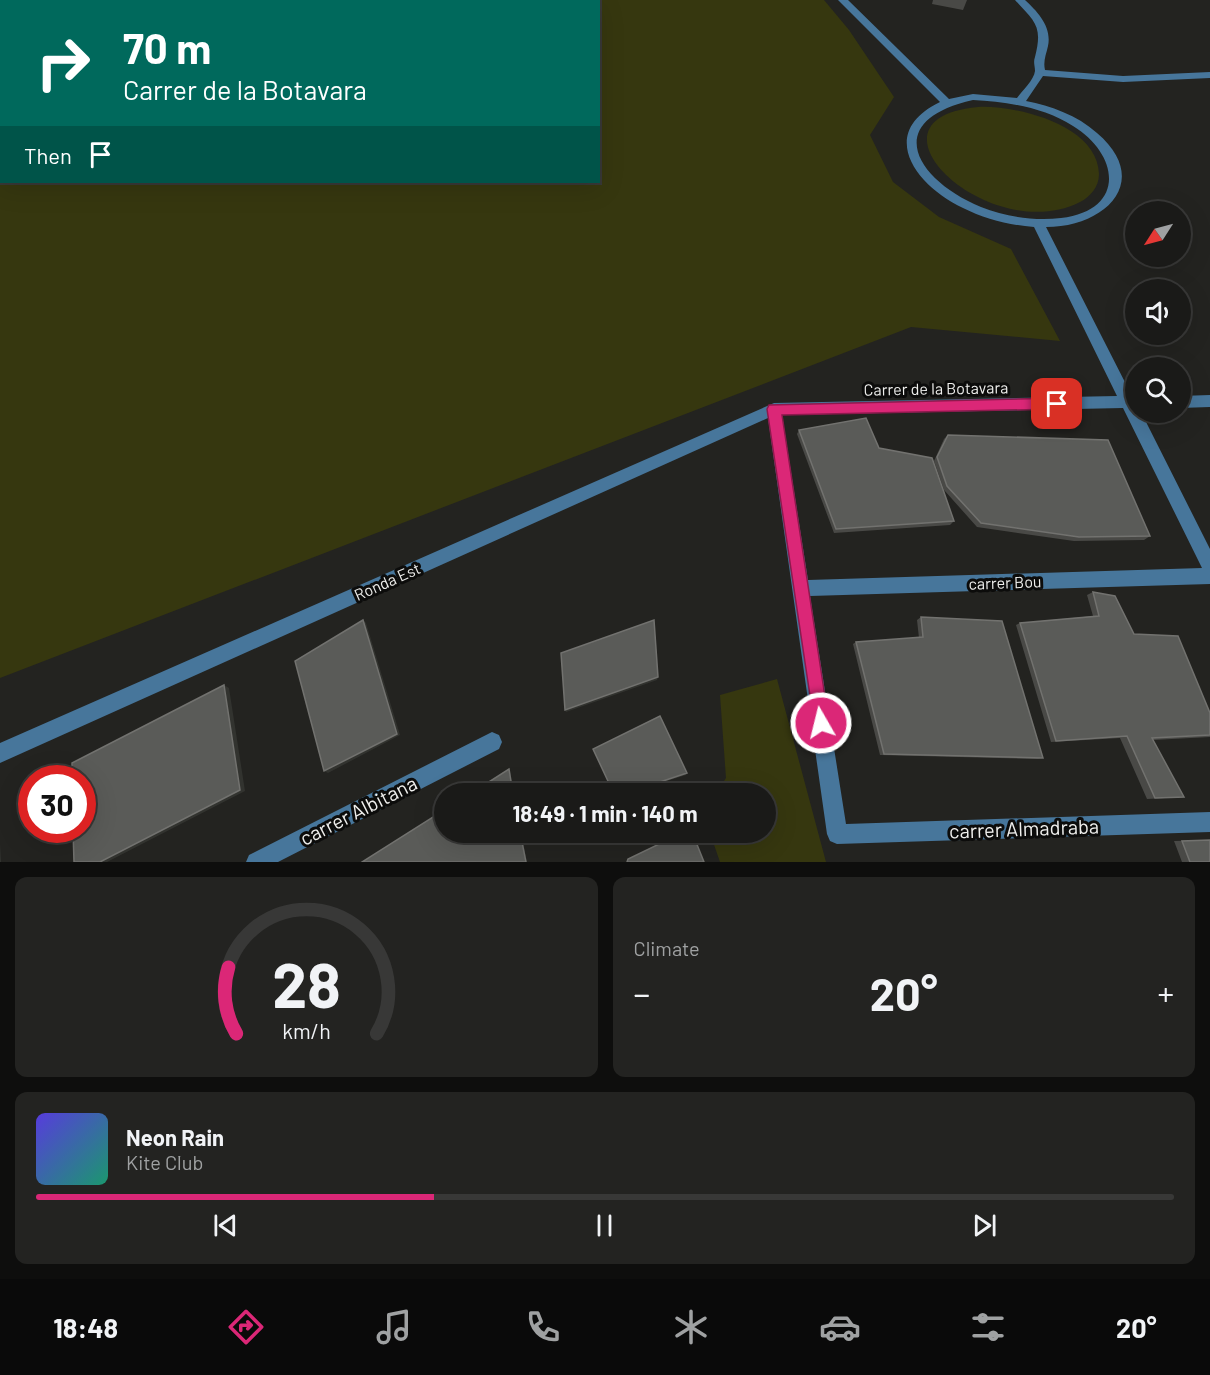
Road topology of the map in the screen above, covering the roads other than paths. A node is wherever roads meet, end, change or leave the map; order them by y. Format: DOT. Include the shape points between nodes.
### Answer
graph roads {
  1 [pos="843,0"];
  2 [pos="1020,0"];
  3 [pos="1040,74"];
  4 [pos="1210,75"];
  5 [pos="1020,101"];
  6 [pos="946,102"];
  7 [pos="1038,223"];
  8 [pos="1125,389"];
  9 [pos="1210,401"];
  10 [pos="1125,402"];
  11 [pos="1191,402"];
  12 [pos="774,409"];
  13 [pos="1142,423"];
  14 [pos="1210,566"];
  15 [pos="1210,576"];
  16 [pos="801,588"];
  17 [pos="492,742"];
  18 [pos="0,753"];
  19 [pos="1210,822"];
  20 [pos="256,862"];
  1 -- 6 [label="street"];
  2 -- 3 [label="street" via="1040,20 1044,40 1037,61"];
  3 -- 4 [label="street" via="1123,79"];
  3 -- 5 [label="street"];
  5 -- 6 [label="street" via="981,97"];
  5 -- 7 [label="street" via="1066,118 1091,134 1108,154 1116,175 1113,195 1097,210 1071,221"];
  6 -- 7 [label="street" via="927,112 911,134 912,153 923,172 943,191 971,207 1004,218"];
  7 -- 8 [label="street"];
  9 -- 11 [label="street"];
  10 -- 12 [label="street, Carrer de la Botavara"];
  12 -- 16 [label="street"];
  12 -- 18 [label="street, Ronda Est"];
  13 -- 14 [label="street"];
  15 -- 16 [label="street, carrer Bou"];
  16 -- 19 [label="street, carrer Almadraba" via="837,834"];
  17 -- 20 [label="street, carrer Albitana"];
}
